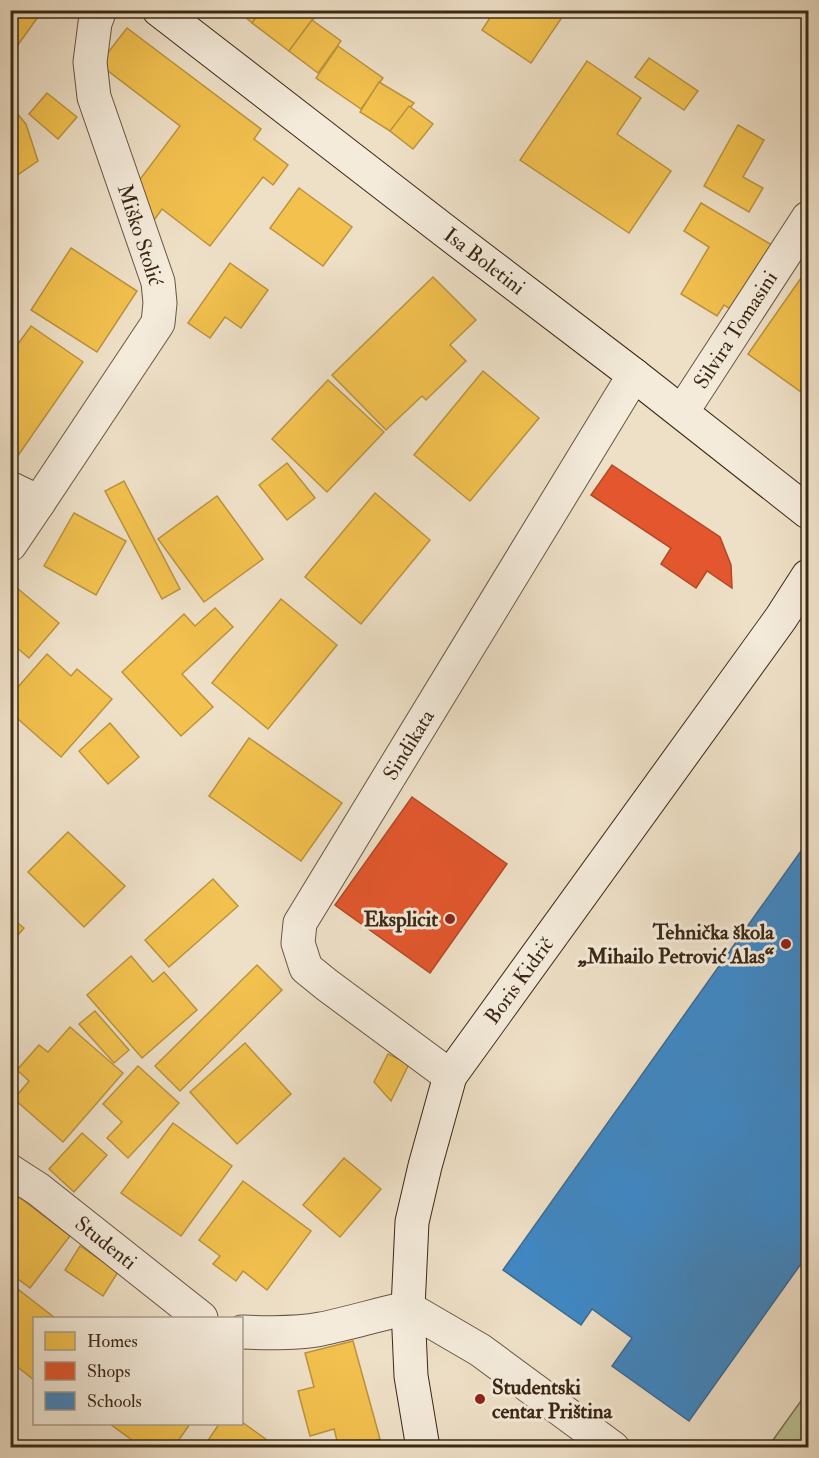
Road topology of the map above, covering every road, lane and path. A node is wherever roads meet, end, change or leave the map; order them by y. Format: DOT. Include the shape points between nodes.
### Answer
graph roads {
  1 [pos="100,10"];
  2 [pos="159,10"];
  3 [pos="808,218"];
  4 [pos="634,375"];
  5 [pos="682,412"];
  6 [pos="10,488"];
  7 [pos="39,502"];
  8 [pos="808,512"];
  9 [pos="10,545"];
  10 [pos="808,576"];
  11 [pos="450,1076"];
  12 [pos="10,1171"];
  13 [pos="408,1308"];
  14 [pos="200,1317"];
  15 [pos="243,1332"];
  16 [pos="423,1448"];
  17 [pos="613,1448"];
  1 -- 7 [label="street, Miško Stolić" via="90,62 94,97 158,282 158,323"];
  2 -- 4 [label="street, Isa Boletini"];
  3 -- 5 [label="street, Silvira Tomasini"];
  4 -- 5 [label="street, Isa Boletini"];
  4 -- 11 [label="street, Sindikata" via="300,923 298,943 306,968"];
  5 -- 8 [label="street, Isa Boletini"];
  6 -- 7 [label="street"];
  7 -- 9 [label="street, Miško Stolić"];
  10 -- 11 [label="street, Boris Kidrič"];
  11 -- 13 [label="street, Boris Kidrič" via="412,1222"];
  12 -- 14 [label="street, Studenti"];
  13 -- 15 [label="street" via="320,1329"];
  13 -- 16 [label="street, Boris Kidrič" via="411,1376"];
  13 -- 17 [label="street" via="480,1350"];
}
